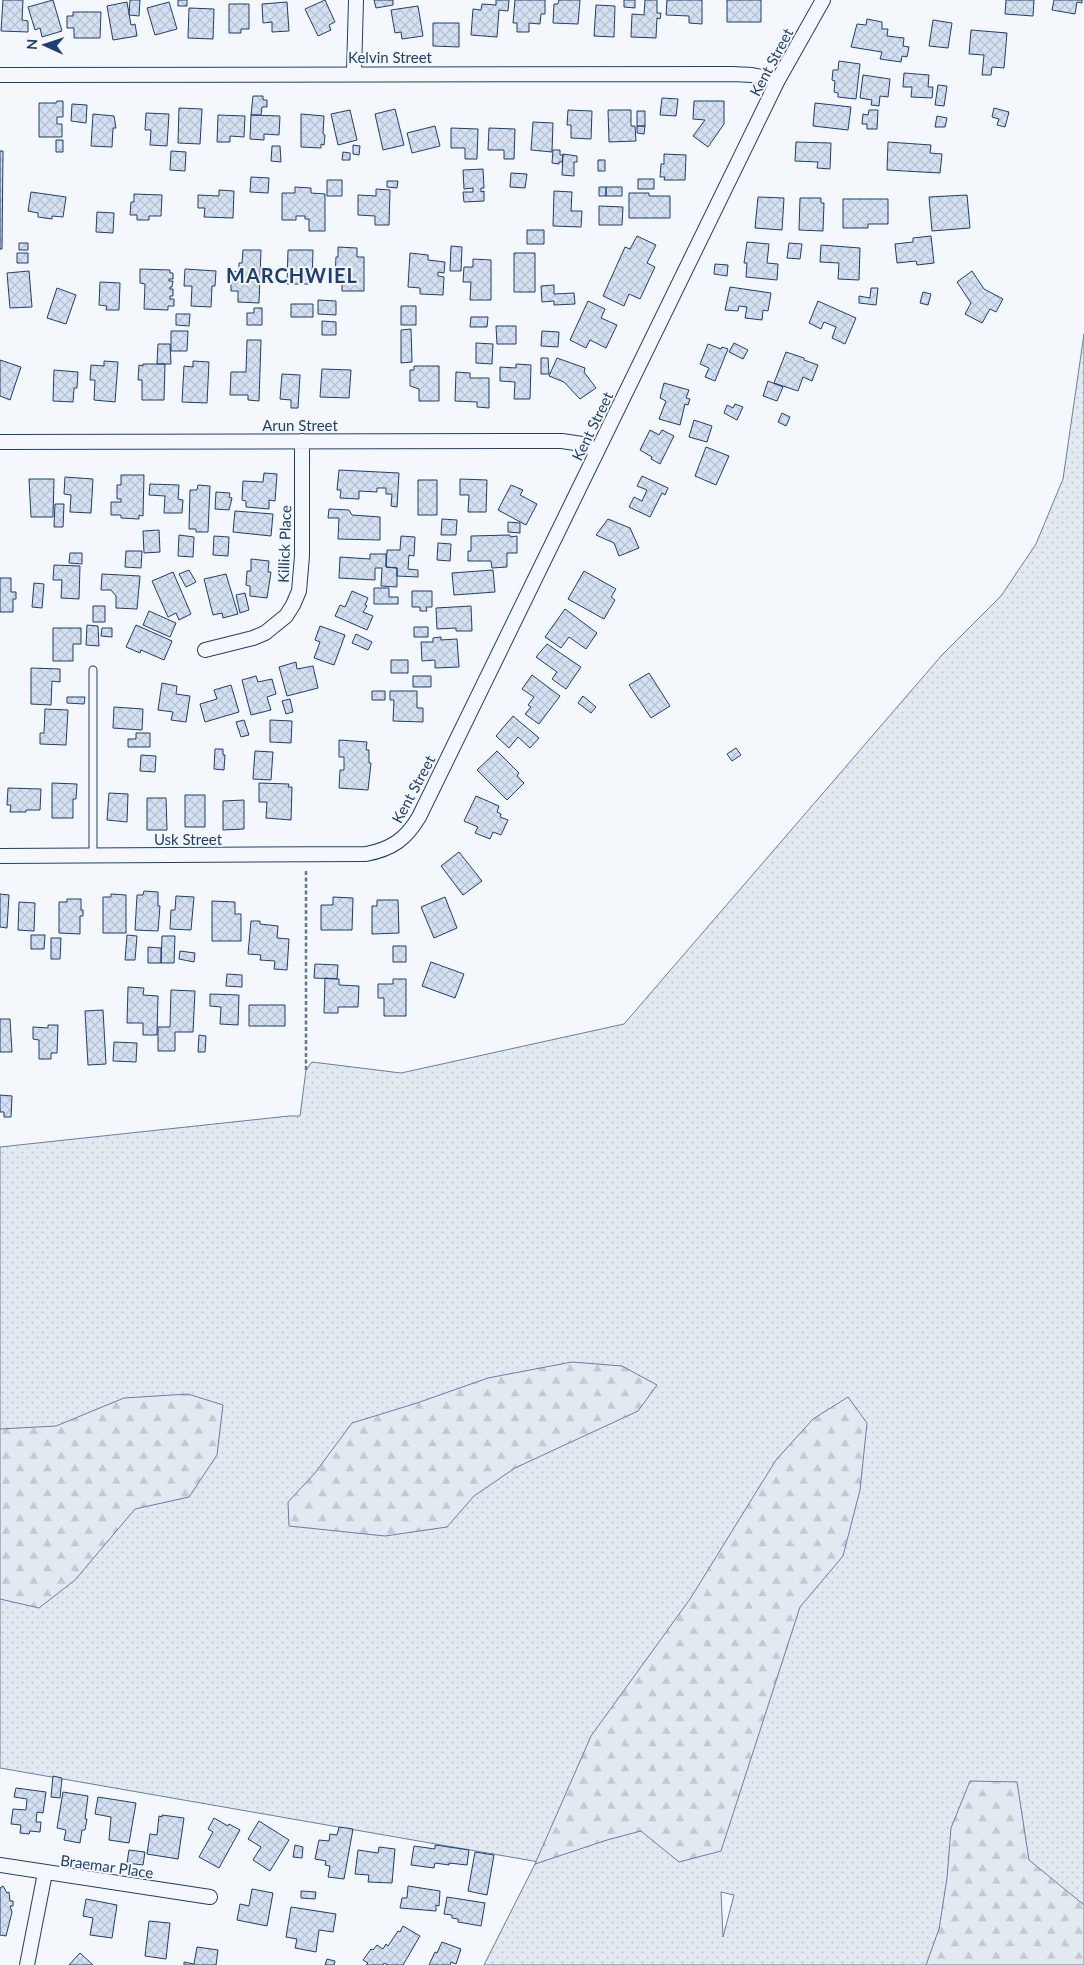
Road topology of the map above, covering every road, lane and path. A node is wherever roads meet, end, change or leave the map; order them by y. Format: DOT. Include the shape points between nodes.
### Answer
graph roads {
  1 [pos="356,0"];
  2 [pos="824,0"];
  3 [pos="354,73"];
  4 [pos="0,75"];
  5 [pos="778,80"];
  6 [pos="302,441"];
  7 [pos="0,442"];
  8 [pos="598,451"];
  9 [pos="205,650"];
  10 [pos="94,670"];
  11 [pos="376,852"];
  12 [pos="306,855"];
  13 [pos="0,856"];
  14 [pos="93,856"];
  15 [pos="306,1070"];
  16 [pos="0,1865"];
  17 [pos="46,1873"];
  18 [pos="210,1897"];
  19 [pos="27,1965"];
  1 -- 3 [label="street"];
  2 -- 5 [label="street, Kent Street"];
  3 -- 4 [label="street, Kelvin Street"];
  3 -- 5 [label="street, Kelvin Street" via="732,74"];
  5 -- 8 [label="street, Kent Street"];
  6 -- 7 [label="street, Arun Street"];
  6 -- 8 [label="street, Arun Street" via="562,441"];
  6 -- 9 [label="street, Killick Place" via="302,563 299,591 293,605 281,621 265,633"];
  8 -- 11 [label="street, Kent Street" via="419,817 399,842"];
  10 -- 14 [label="lane"];
  11 -- 12 [label="street, Usk Street"];
  12 -- 14 [label="street, Usk Street"];
  12 -- 15 [label="path"];
  13 -- 14 [label="street, Usk Street"];
  16 -- 17 [label="street, Braemar Place"];
  17 -- 18 [label="street, Braemar Place"];
  17 -- 19 [label="street"];
}
